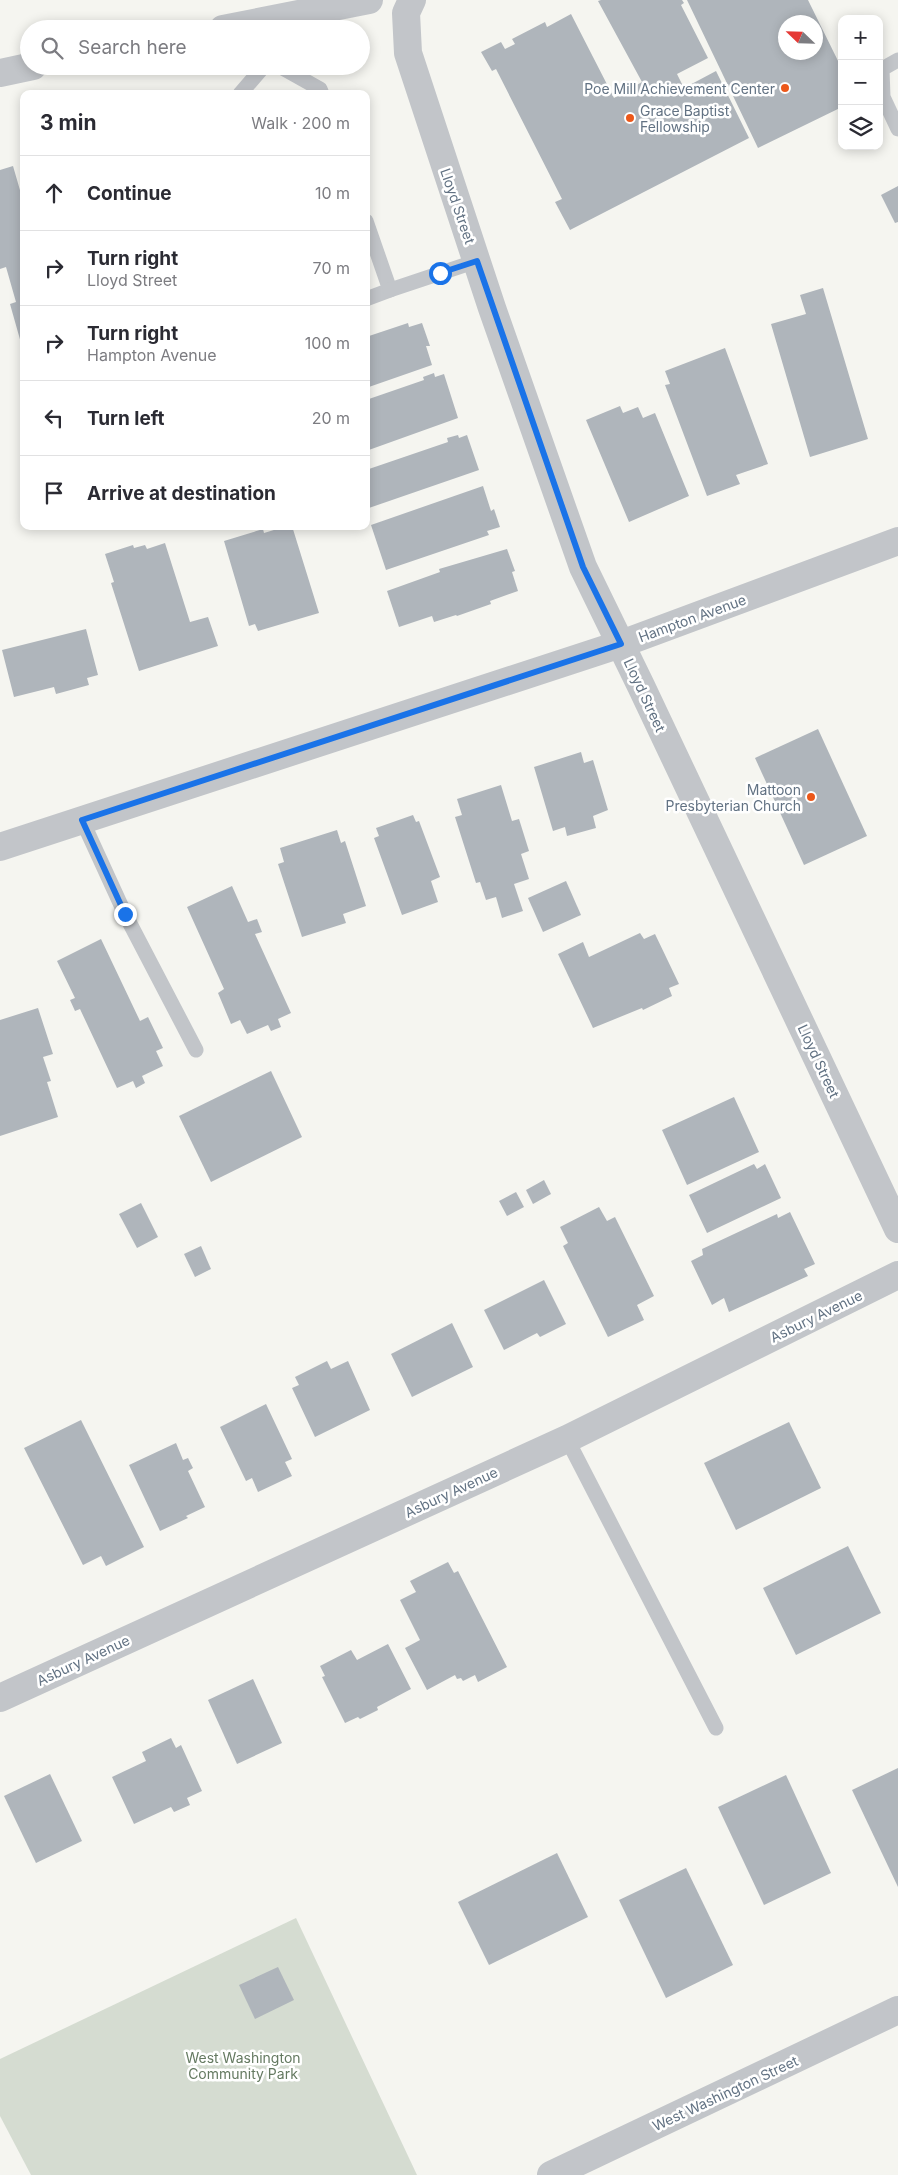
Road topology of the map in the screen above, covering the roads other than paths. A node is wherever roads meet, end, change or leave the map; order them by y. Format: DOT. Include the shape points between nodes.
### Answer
graph roads {
  1 [pos="369,0"];
  2 [pos="412,0"];
  3 [pos="280,20"];
  4 [pos="898,60"];
  5 [pos="20,69"];
  6 [pos="0,73"];
  7 [pos="256,75"];
  8 [pos="296,75"];
  9 [pos="243,90"];
  10 [pos="320,90"];
  11 [pos="898,130"];
  12 [pos="370,232"];
  13 [pos="477,261"];
  14 [pos="390,290"];
  15 [pos="370,298"];
  16 [pos="898,541"];
  17 [pos="621,644"];
  18 [pos="82,820"];
  19 [pos="0,847"];
  20 [pos="196,1050"];
  21 [pos="898,1229"];
  22 [pos="898,1275"];
  23 [pos="566,1439"];
  24 [pos="0,1698"];
  25 [pos="716,1728"];
  26 [pos="898,2010"];
  27 [pos="551,2175"];
  1 -- 3 [label="street"];
  2 -- 13 [label="street, Lloyd Street" via="406,13 408,53"];
  4 -- 11 [label="lane" via="882,69 883,98"];
  5 -- 6 [label="street"];
  7 -- 9 [label="lane"];
  8 -- 10 [label="lane"];
  12 -- 14 [label="lane"];
  13 -- 14 [label="lane"];
  13 -- 17 [label="street, Lloyd Street" via="583,567"];
  14 -- 15 [label="lane"];
  16 -- 17 [label="street, Hampton Avenue"];
  17 -- 18 [label="street, Hampton Avenue"];
  17 -- 21 [label="street, Lloyd Street"];
  18 -- 19 [label="street, Hampton Avenue"];
  18 -- 20 [label="lane" via="125,914"];
  22 -- 23 [label="street, Asbury Avenue"];
  23 -- 24 [label="street, Asbury Avenue"];
  23 -- 25 [label="lane"];
  26 -- 27 [label="street, West Washington Street"];
}
